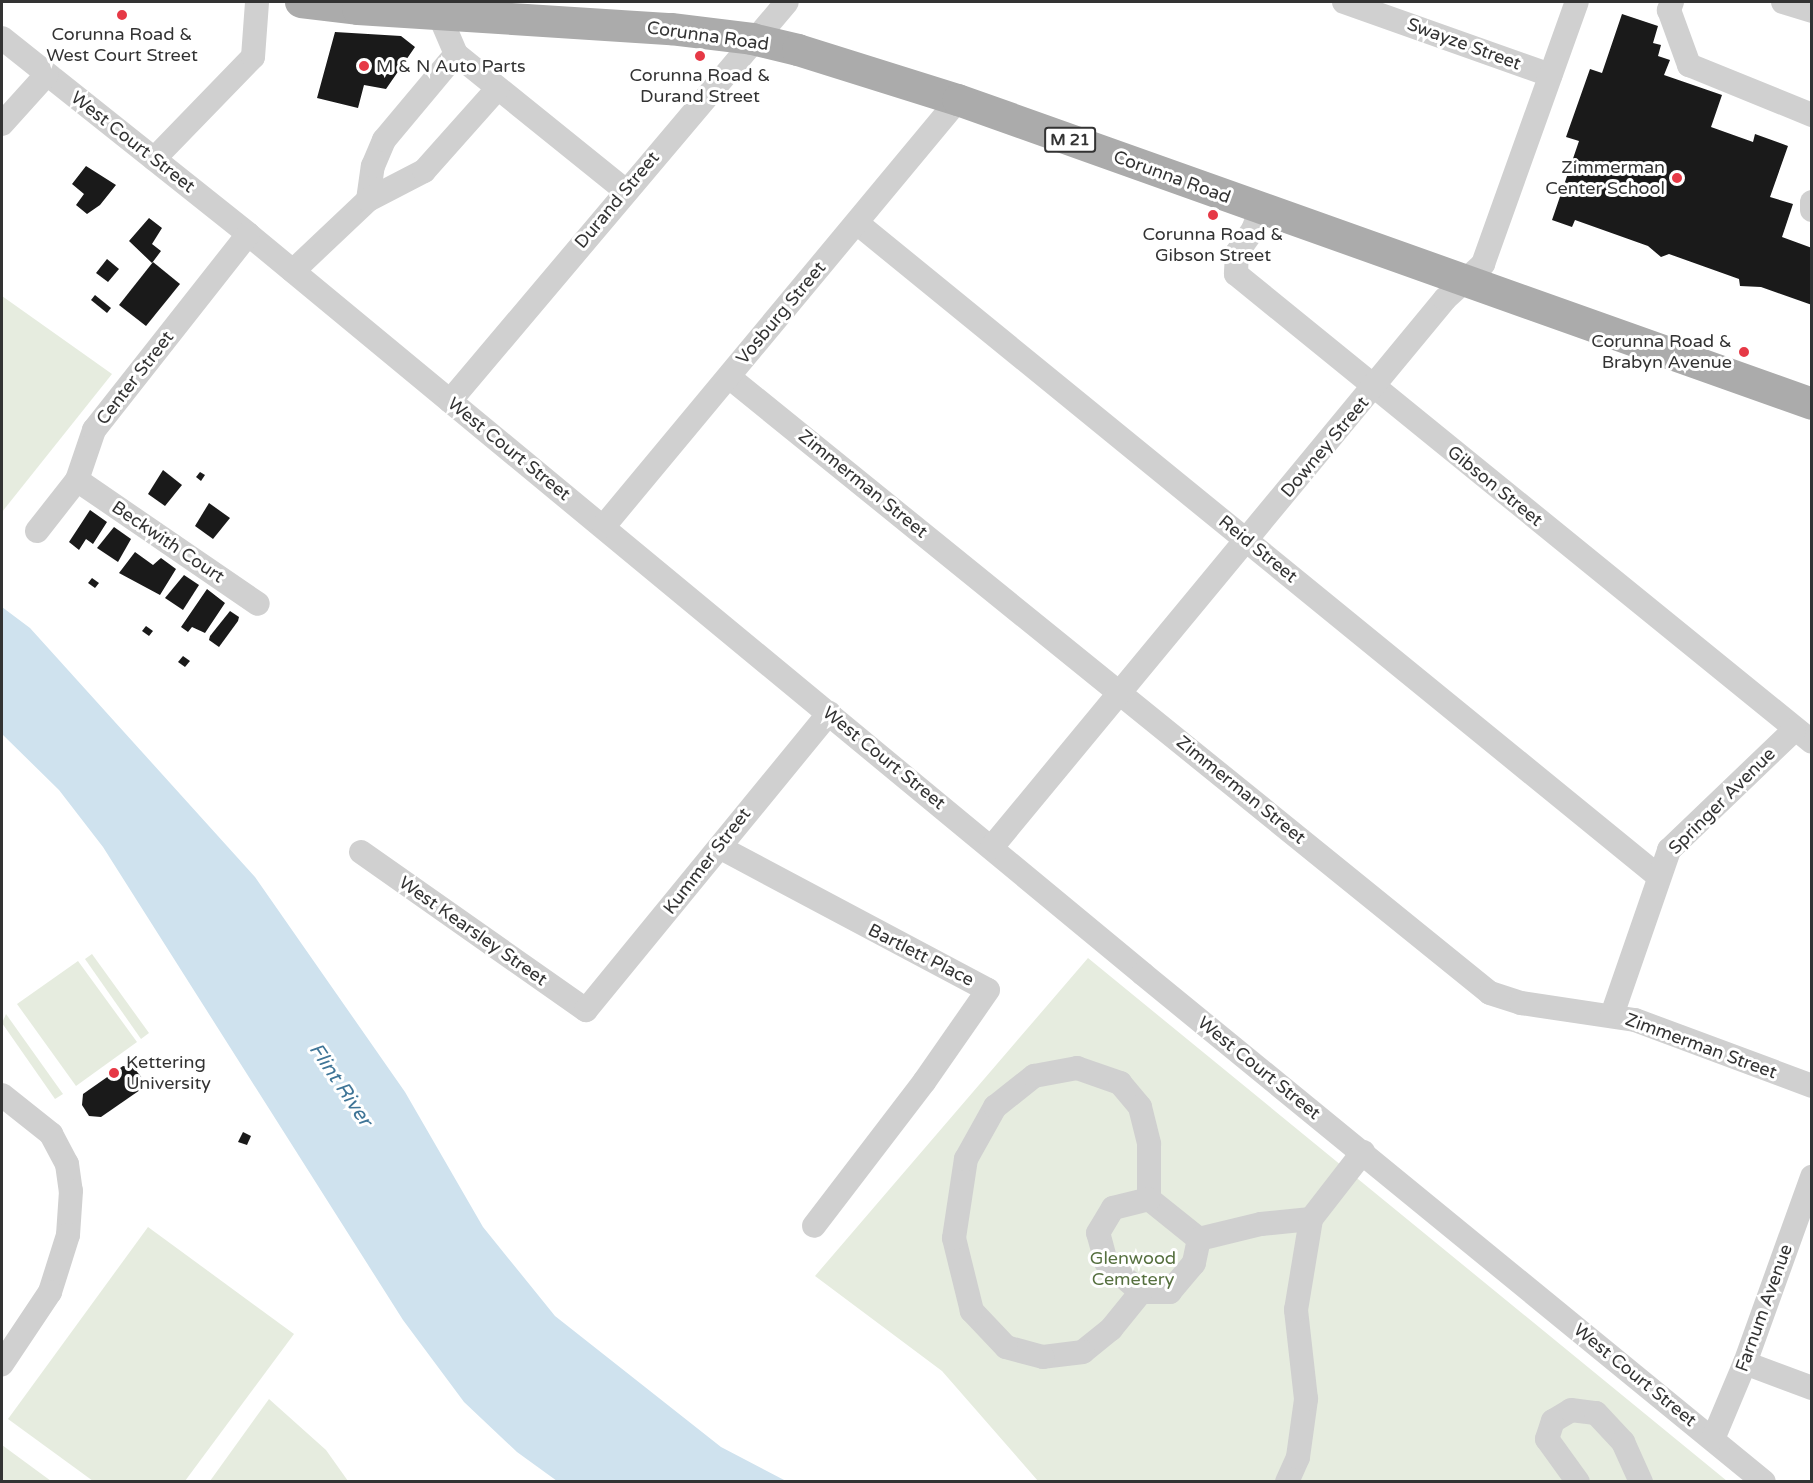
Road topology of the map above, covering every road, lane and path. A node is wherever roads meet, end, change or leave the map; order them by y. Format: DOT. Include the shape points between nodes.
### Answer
graph roads {
  1 [pos="257,2"];
  2 [pos="301,2"];
  3 [pos="784,2"];
  4 [pos="1344,2"];
  5 [pos="1577,2"];
  6 [pos="1672,2"];
  7 [pos="1783,2"];
  8 [pos="358,4"];
  9 [pos="1812,11"];
  10 [pos="438,12"];
  11 [pos="2,38"];
  12 [pos="752,39"];
  13 [pos="456,54"];
  14 [pos="47,74"];
  15 [pos="1550,75"];
  16 [pos="498,88"];
  17 [pos="958,100"];
  18 [pos="1812,115"];
  19 [pos="2,124"];
  20 [pos="154,159"];
  21 [pos="626,190"];
  22 [pos="368,200"];
  23 [pos="1812,202"];
  24 [pos="1261,209"];
  25 [pos="1812,210"];
  26 [pos="857,223"];
  27 [pos="248,234"];
  28 [pos="293,271"];
  29 [pos="1464,280"];
  30 [pos="729,377"];
  31 [pos="1374,388"];
  32 [pos="450,401"];
  33 [pos="1812,404"];
  34 [pos="77,480"];
  35 [pos="604,526"];
  36 [pos="37,531"];
  37 [pos="1247,540"];
  38 [pos="258,604"];
  39 [pos="1121,692"];
  40 [pos="829,713"];
  41 [pos="1803,736"];
  42 [pos="992,847"];
  43 [pos="721,848"];
  44 [pos="361,852"];
  45 [pos="1658,876"];
  46 [pos="585,1010"];
  47 [pos="1612,1015"];
  48 [pos="1812,1086"];
  49 [pos="2,1095"];
  50 [pos="1362,1152"];
  51 [pos="1812,1177"];
  52 [pos="1149,1199"];
  53 [pos="1311,1220"];
  54 [pos="814,1226"];
  55 [pos="1199,1239"];
  56 [pos="1141,1292"];
  57 [pos="1745,1363"];
  58 [pos="2,1364"];
  59 [pos="1812,1388"];
  60 [pos="1713,1439"];
  61 [pos="1762,1481"];
  62 [pos="1287,1482"];
  63 [pos="1578,1482"];
  64 [pos="1641,1482"];
  1 -- 20 [label="street" via="253,57"];
  2 -- 8 [label="main road, Corunna Road / M 21"];
  3 -- 12 [label="street, Durand Street"];
  4 -- 15 [label="street, Swayze Street"];
  5 -- 15 [label="street, Downey Street"];
  6 -- 18 [label="street" via="1669,10 1689,65"];
  7 -- 9 [label="street"];
  8 -- 10 [label="main road, Corunna Road / M 21"];
  10 -- 12 [label="main road, Corunna Road / M 21" via="671,29"];
  10 -- 13 [label="street"];
  11 -- 14 [label="street, West Court Street"];
  12 -- 17 [label="main road, Corunna Road / M 21"];
  12 -- 21 [label="street, Durand Street"];
  13 -- 16 [label="street"];
  13 -- 22 [label="street" via="384,140 373,166"];
  14 -- 19 [label="street"];
  14 -- 20 [label="street, West Court Street"];
  15 -- 29 [label="street, Downey Street" via="1483,264"];
  16 -- 21 [label="street"];
  16 -- 22 [label="street" via="424,171"];
  17 -- 24 [label="main road, Corunna Road / M 21"];
  17 -- 26 [label="street, Vosburg Street"];
  20 -- 27 [label="street, West Court Street"];
  21 -- 32 [label="street, Durand Street"];
  22 -- 28 [label="street"];
  23 -- 25 [label="street"];
  24 -- 29 [label="main road, Corunna Road / M 21"];
  24 -- 31 [label="street, Gibson Street" via="1254,230 1237,253 1236,274"];
  26 -- 30 [label="street, Vosburg Street"];
  26 -- 37 [label="street, Reid Street"];
  27 -- 28 [label="street, West Court Street"];
  27 -- 34 [label="street, Center Street" via="94,430"];
  28 -- 32 [label="street, West Court Street"];
  29 -- 31 [label="street, Downey Street" via="1445,298"];
  29 -- 33 [label="main road, Corunna Road / M 21"];
  30 -- 35 [label="street, Vosburg Street"];
  30 -- 39 [label="street, Zimmerman Street"];
  31 -- 37 [label="street, Downey Street"];
  31 -- 41 [label="street, Gibson Street"];
  32 -- 35 [label="street, West Court Street"];
  34 -- 36 [label="street, Center Street"];
  34 -- 38 [label="street, Beckwith Court"];
  35 -- 40 [label="street, West Court Street"];
  37 -- 39 [label="street, Downey Street"];
  37 -- 45 [label="street, Reid Street"];
  39 -- 42 [label="street, Downey Street"];
  39 -- 47 [label="street, Zimmerman Street" via="1490,993 1521,1003"];
  40 -- 42 [label="street, West Court Street"];
  40 -- 43 [label="street, Kummer Street" via="745,812"];
  41 -- 45 [label="street, Springer Avenue" via="1669,850"];
  42 -- 50 [label="street, West Court Street"];
  43 -- 46 [label="street, Kummer Street"];
  43 -- 54 [label="street, Bartlett Place" via="988,990 924,1082"];
  44 -- 46 [label="street, West Kearsley Street"];
  45 -- 47 [label="street, Springer Avenue"];
  47 -- 48 [label="street, Zimmerman Street"];
  49 -- 58 [label="street" via="51,1134 66,1164 71,1191 68,1235 50,1293"];
  50 -- 53 [label="street"];
  50 -- 60 [label="street, West Court Street"];
  51 -- 57 [label="street, Farnum Avenue"];
  52 -- 55 [label="street"];
  52 -- 56 [label="street" via="1113,1208 1098,1233 1106,1262"];
  52 -- 56 [label="street" via="1149,1144 1140,1107 1120,1083 1077,1068 1044,1074 1034,1076 995,1107 966,1159 954,1238 972,1311 1006,1347 1043,1357 1083,1352 1111,1329"];
  53 -- 55 [label="street" via="1261,1224"];
  53 -- 62 [label="street" via="1296,1310 1306,1399 1298,1457"];
  55 -- 56 [label="street" via="1194,1263 1170,1292"];
  57 -- 59 [label="street"];
  57 -- 60 [label="street, Farnum Avenue"];
  60 -- 61 [label="street, West Court Street"];
  63 -- 64 [label="street" via="1547,1440 1553,1421 1571,1410 1596,1413 1623,1442"];
}
